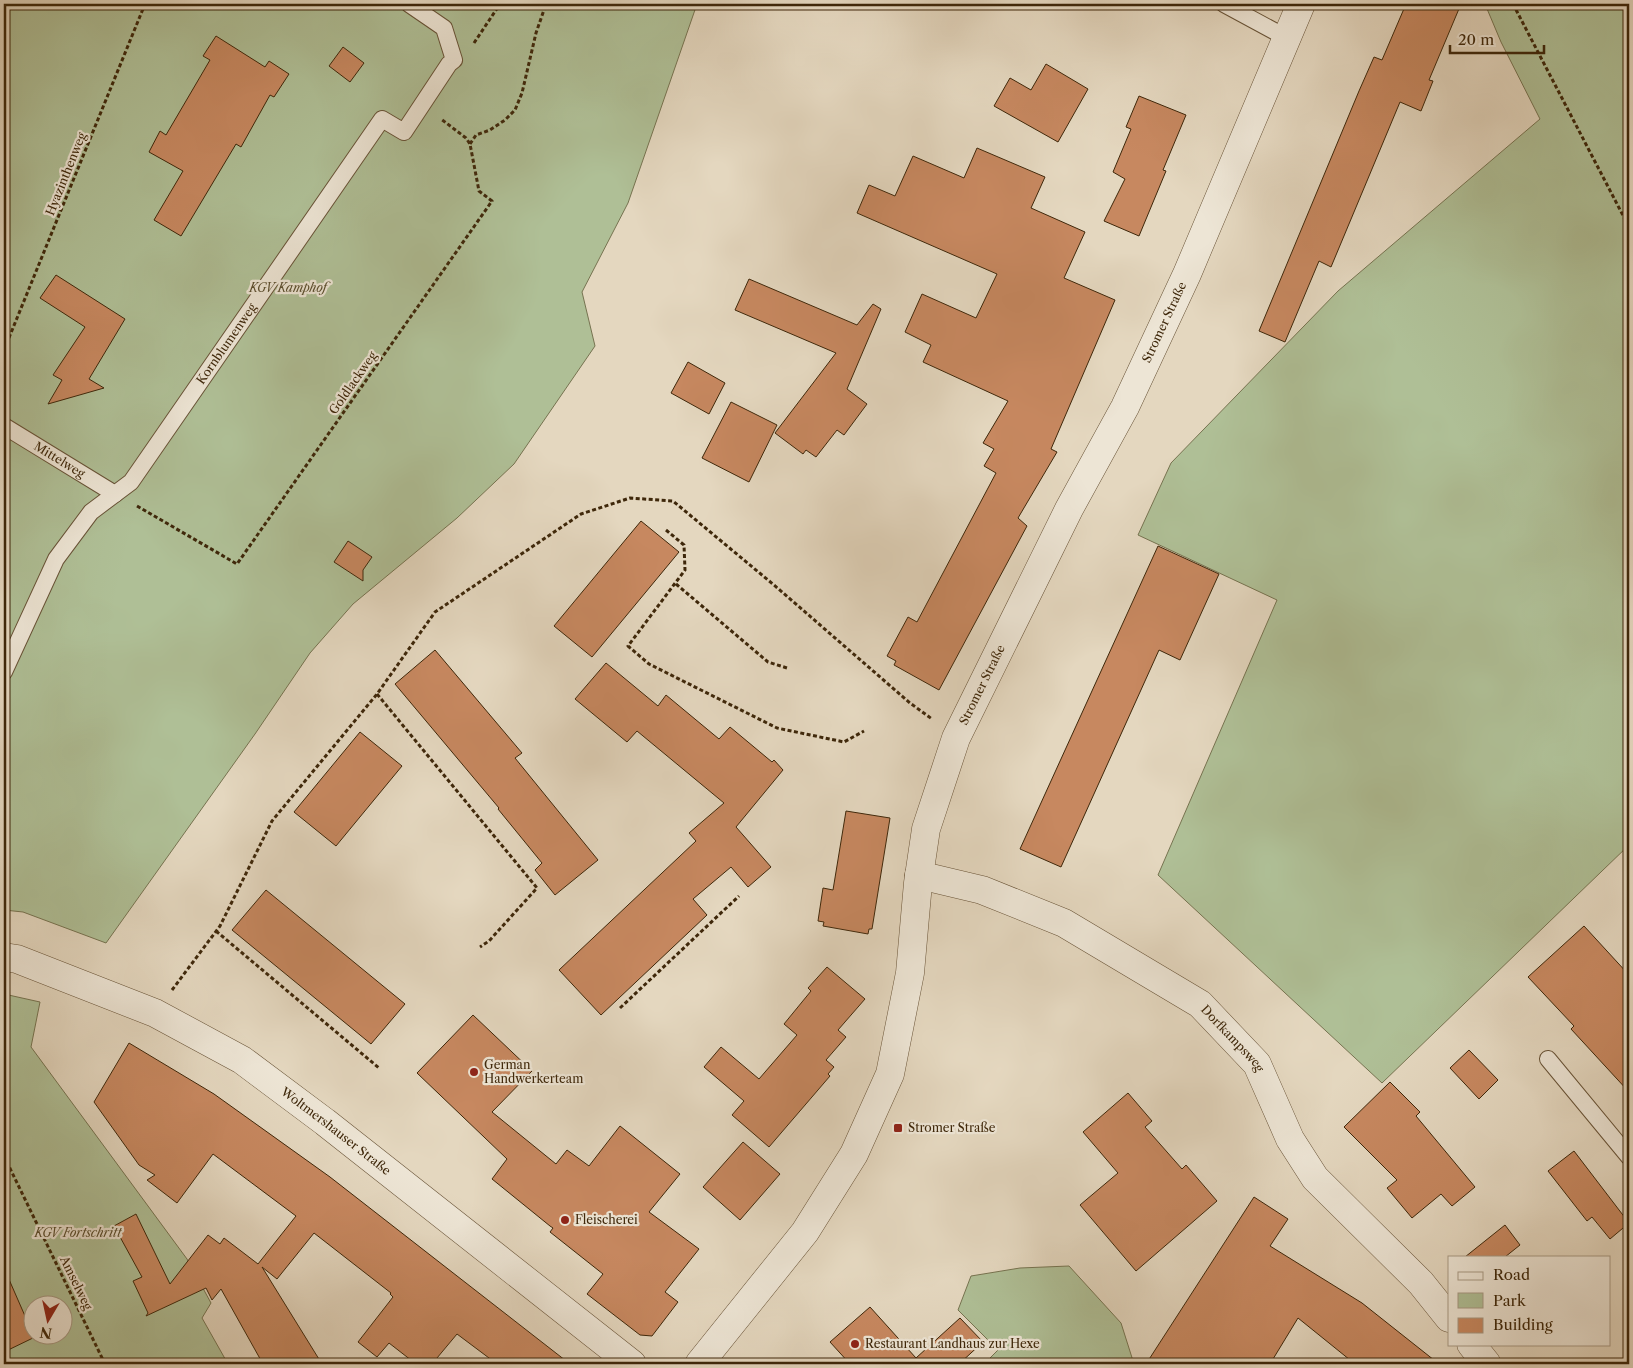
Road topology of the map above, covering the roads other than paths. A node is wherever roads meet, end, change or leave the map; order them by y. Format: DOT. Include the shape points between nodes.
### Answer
graph roads {
  1 [pos="409,4"];
  2 [pos="1224,4"];
  3 [pos="1301,4"];
  4 [pos="1287,38"];
  5 [pos="4,426"];
  6 [pos="115,494"];
  7 [pos="4,672"];
  8 [pos="919,875"];
  9 [pos="4,957"];
  10 [pos="1548,1059"];
  11 [pos="1629,1157"];
  12 [pos="1448,1317"];
  13 [pos="1473,1346"];
  14 [pos="632,1364"];
  15 [pos="699,1364"];
  16 [pos="1487,1364"];
  1 -- 6 [label="lane, Kornblumenweg" via="444,28 454,60 404,132 382,119 131,482"];
  2 -- 4 [label="lane"];
  3 -- 4 [label="street, Stromer Straße"];
  4 -- 8 [label="street, Stromer Straße" via="1187,274 1125,407 1069,509 956,738 926,829"];
  5 -- 6 [label="lane, Mittelweg"];
  6 -- 7 [label="lane, Kornblumenweg" via="91,512 56,559"];
  8 -- 12 [label="street, Dorfkampsweg" via="982,890 1064,923 1200,1004 1257,1064 1290,1139 1315,1178 1421,1283"];
  8 -- 15 [label="street, Stromer Straße" via="910,973 890,1074 854,1154 806,1232"];
  9 -- 14 [label="street, Woltmershauser Straße" via="17,959 155,1012 242,1060 326,1122"];
  10 -- 11 [label="lane"];
  13 -- 16 [label="street"];
}
